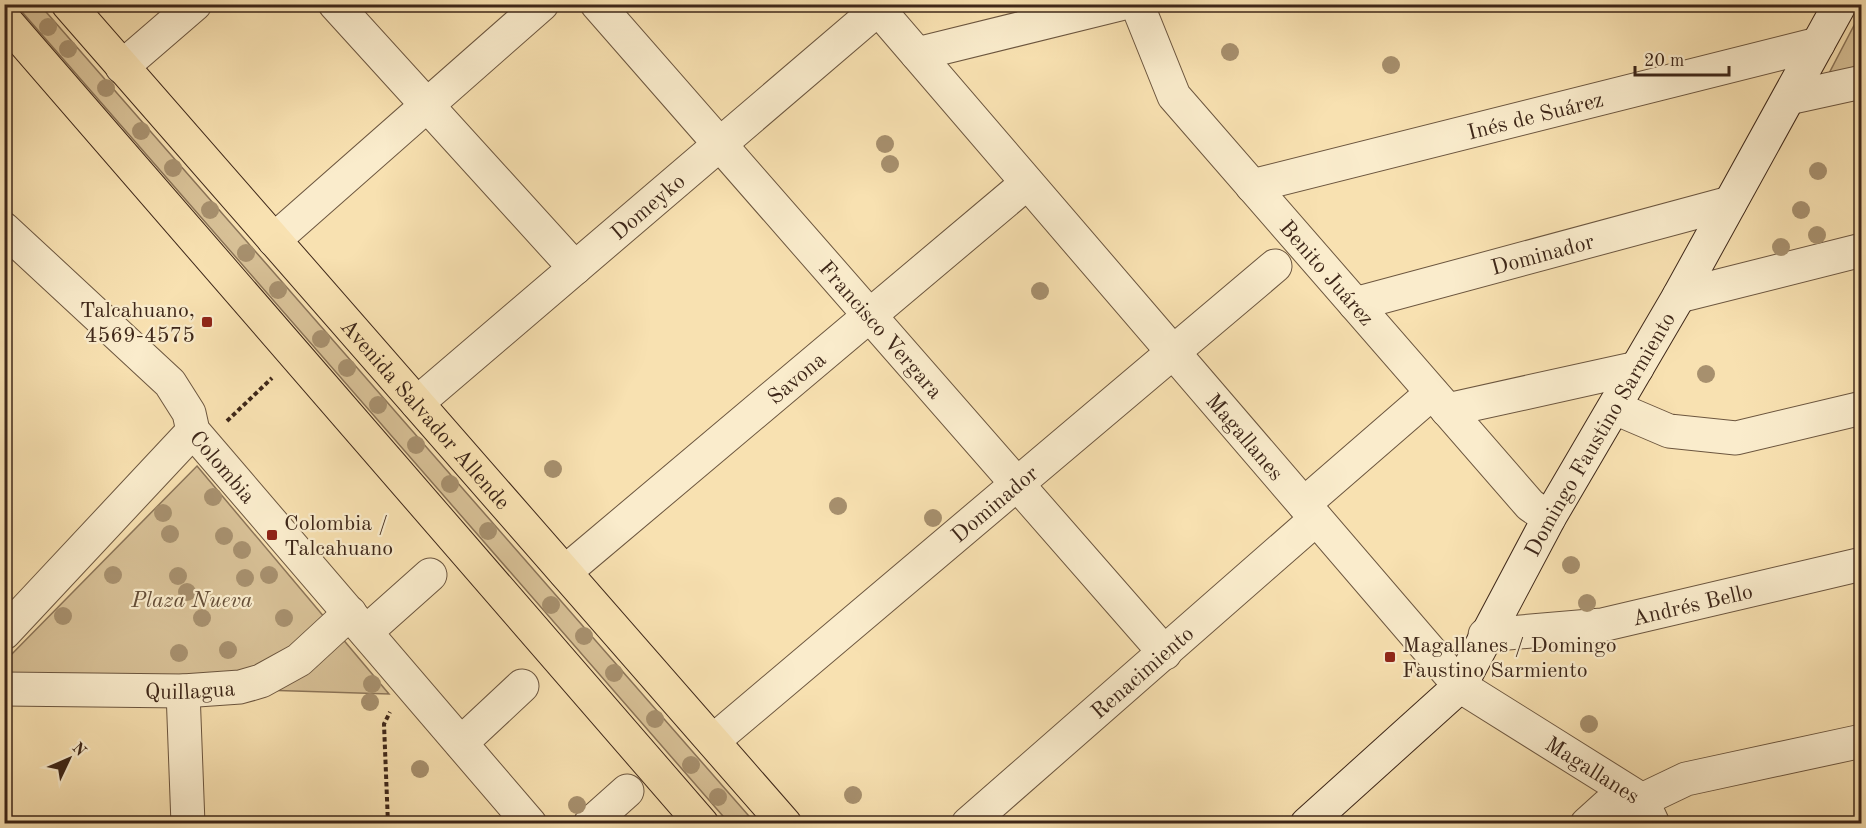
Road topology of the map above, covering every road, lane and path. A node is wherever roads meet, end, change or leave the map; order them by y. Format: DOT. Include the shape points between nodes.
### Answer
graph roads {
  1 [pos="68,4"];
  2 [pos="195,4"];
  3 [pos="335,4"];
  4 [pos="542,4"];
  5 [pos="597,4"];
  6 [pos="1120,4"];
  7 [pos="1137,4"];
  8 [pos="1840,4"];
  9 [pos="876,7"];
  10 [pos="4,19"];
  11 [pos="1818,44"];
  12 [pos="917,54"];
  13 [pos="122,67"];
  14 [pos="1862,82"];
  15 [pos="1789,98"];
  16 [pos="427,105"];
  17 [pos="720,144"];
  18 [pos="1027,183"];
  19 [pos="1252,186"];
  20 [pos="1730,203"];
  21 [pos="4,229"];
  22 [pos="274,240"];
  23 [pos="1862,250"];
  24 [pos="1275,266"];
  25 [pos="575,268"];
  26 [pos="1679,296"];
  27 [pos="1355,304"];
  28 [pos="870,315"];
  29 [pos="1173,352"];
  30 [pos="296,355"];
  31 [pos="1637,368"];
  32 [pos="1440,401"];
  33 [pos="417,403"];
  34 [pos="1615,408"];
  35 [pos="1862,408"];
  36 [pos="198,437"];
  37 [pos="1017,483"];
  38 [pos="1310,511"];
  39 [pos="1549,518"];
  40 [pos="1862,564"];
  41 [pos="565,572"];
  42 [pos="430,575"];
  43 [pos="358,623"];
  44 [pos="4,633"];
  45 [pos="1485,635"];
  46 [pos="1165,653"];
  47 [pos="522,686"];
  48 [pos="1460,686"];
  49 [pos="414,688"];
  50 [pos="4,689"];
  51 [pos="183,691"];
  52 [pos="713,741"];
  53 [pos="1862,741"];
  54 [pos="461,743"];
  55 [pos="627,791"];
  56 [pos="1647,812"];
  57 [pos="188,824"];
  58 [pos="388,824"];
  59 [pos="530,824"];
  60 [pos="590,824"];
  61 [pos="702,824"];
  62 [pos="785,824"];
  63 [pos="968,824"];
  64 [pos="1308,824"];
  65 [pos="1587,824"];
  1 -- 13 [label="highway, Avenida Salvador Allende"];
  2 -- 13 [label="street"];
  3 -- 16 [label="street"];
  4 -- 16 [label="street"];
  5 -- 17 [label="street, Francisco Vergara"];
  6 -- 12 [label="street"];
  7 -- 19 [label="street, Benito Juárez" via="1174,96"];
  8 -- 11 [label="street, Domingo Faustino Sarmiento"];
  9 -- 12 [label="street, Magallanes"];
  9 -- 17 [label="street, Domeyko"];
  10 -- 30 [label="highway"];
  11 -- 15 [label="street, Domingo Faustino Sarmiento"];
  11 -- 19 [label="street, Inés de Suárez"];
  12 -- 18 [label="street, Magallanes"];
  13 -- 22 [label="highway, Avenida Salvador Allende"];
  14 -- 15 [label="street"];
  15 -- 20 [label="street, Domingo Faustino Sarmiento"];
  16 -- 22 [label="street"];
  16 -- 25 [label="street"];
  17 -- 25 [label="street, Domeyko"];
  17 -- 28 [label="street, Francisco Vergara"];
  18 -- 28 [label="street, Savona"];
  18 -- 29 [label="street, Magallanes"];
  19 -- 27 [label="street, Benito Juárez"];
  20 -- 26 [label="street, Domingo Faustino Sarmiento"];
  20 -- 27 [label="street, Dominador"];
  21 -- 36 [label="street, Colombia" via="170,383 189,413"];
  22 -- 33 [label="highway, Avenida Salvador Allende"];
  23 -- 26 [label="street"];
  24 -- 29 [label="street, Dominador"];
  25 -- 33 [label="street, Domeyko"];
  26 -- 31 [label="street, Domingo Faustino Sarmiento"];
  27 -- 32 [label="street, Benito Juárez"];
  28 -- 37 [label="street, Francisco Vergara"];
  28 -- 41 [label="street, Savona"];
  29 -- 37 [label="street, Dominador"];
  29 -- 38 [label="street, Magallanes"];
  30 -- 36 [label="path"];
  30 -- 61 [label="highway"];
  31 -- 32 [label="street, Renacimiento"];
  31 -- 34 [label="street, Domingo Faustino Sarmiento"];
  32 -- 38 [label="street, Renacimiento"];
  32 -- 39 [label="street, Benito Juárez" via="1530,505"];
  33 -- 41 [label="highway, Avenida Salvador Allende"];
  34 -- 35 [label="street" via="1669,431 1736,438"];
  34 -- 39 [label="street, Domingo Faustino Sarmiento"];
  36 -- 43 [label="street, Colombia"];
  36 -- 44 [label="street"];
  37 -- 46 [label="street, Francisco Vergara"];
  37 -- 52 [label="street, Dominador"];
  38 -- 46 [label="street, Renacimiento"];
  38 -- 48 [label="street, Magallanes"];
  39 -- 45 [label="street, Domingo Faustino Sarmiento"];
  40 -- 45 [label="street, Andrés Bello" via="1602,625"];
  41 -- 52 [label="highway, Avenida Salvador Allende"];
  42 -- 43 [label="street, Quillagua"];
  43 -- 49 [label="street, Colombia"];
  43 -- 51 [label="street, Quillagua" via="261,681 240,687"];
  45 -- 48 [label="street, Domingo Faustino Sarmiento"];
  46 -- 63 [label="street, Renacimiento"];
  47 -- 54 [label="street"];
  48 -- 56 [label="street, Magallanes"];
  48 -- 64 [label="street, Domingo Faustino Sarmiento"];
  49 -- 54 [label="street, Colombia"];
  49 -- 58 [label="path" via="384,724"];
  50 -- 51 [label="street, Quillagua"];
  51 -- 57 [label="street"];
  52 -- 62 [label="highway, Avenida Salvador Allende"];
  53 -- 56 [label="street" via="1686,779"];
  54 -- 59 [label="street, Colombia"];
  55 -- 60 [label="street"];
  56 -- 65 [label="street" via="1608,805"];
}
